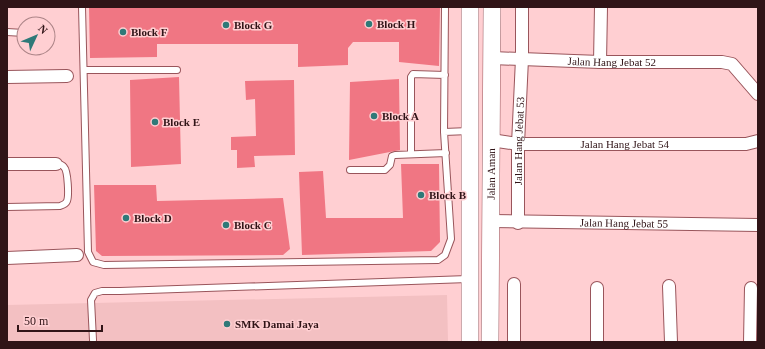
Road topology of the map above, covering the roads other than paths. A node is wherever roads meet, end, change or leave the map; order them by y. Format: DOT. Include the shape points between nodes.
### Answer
graph roads {
  1 [pos="82,7"];
  2 [pos="445,7"];
  3 [pos="470,7"];
  4 [pos="492,7"];
  5 [pos="522,7"];
  6 [pos="601,7"];
  7 [pos="492,58"];
  8 [pos="522,60"];
  9 [pos="600,62"];
  10 [pos="84,70"];
  11 [pos="178,70"];
  12 [pos="445,75"];
  13 [pos="67,76"];
  14 [pos="7,77"];
  15 [pos="758,94"];
  16 [pos="444,132"];
  17 [pos="470,132"];
  18 [pos="491,140"];
  19 [pos="758,141"];
  20 [pos="518,144"];
  21 [pos="446,153"];
  22 [pos="411,154"];
  23 [pos="7,164"];
  24 [pos="56,164"];
  25 [pos="350,170"];
  26 [pos="7,208"];
  27 [pos="491,221"];
  28 [pos="518,223"];
  29 [pos="758,225"];
  30 [pos="77,255"];
  31 [pos="7,258"];
  32 [pos="470,279"];
  33 [pos="514,284"];
  34 [pos="669,286"];
  35 [pos="597,288"];
  36 [pos="751,288"];
  37 [pos="93,340"];
  38 [pos="470,342"];
  39 [pos="490,342"];
  40 [pos="514,342"];
  41 [pos="597,342"];
  42 [pos="671,342"];
  43 [pos="750,342"];
  1 -- 10 [label="lane"];
  2 -- 12 [label="lane"];
  3 -- 17 [label="main road, Jalan Aman"];
  4 -- 7 [label="main road, Jalan Aman"];
  5 -- 8 [label="street, Jalan Hang Jebat 53"];
  6 -- 9 [label="street"];
  7 -- 8 [label="street, Jalan Hang Jebat 52"];
  7 -- 18 [label="main road, Jalan Aman"];
  8 -- 9 [label="street, Jalan Hang Jebat 52"];
  8 -- 20 [label="street, Jalan Hang Jebat 53"];
  9 -- 15 [label="street, Jalan Hang Jebat 52" via="732,64"];
  10 -- 11 [label="lane"];
  10 -- 21 [label="lane" via="88,252 93,262 104,265 438,260 445,255 451,239"];
  12 -- 16 [label="lane"];
  12 -- 22 [label="lane" via="413,74 410,77"];
  13 -- 14 [label="street"];
  16 -- 17 [label="lane"];
  16 -- 21 [label="lane"];
  17 -- 32 [label="main road, Jalan Aman"];
  18 -- 20 [label="street, Jalan Hang Jebat 54"];
  18 -- 27 [label="main road, Jalan Aman"];
  19 -- 20 [label="street, Jalan Hang Jebat 54" via="746,144"];
  20 -- 28 [label="street, Jalan Hang Jebat 53"];
  21 -- 22 [label="lane"];
  22 -- 25 [label="lane" via="392,156 390,165 385,170"];
  23 -- 24 [label="street"];
  24 -- 26 [label="lane" via="62,165 67,172 68,198 64,205"];
  27 -- 28 [label="street, Jalan Hang Jebat 55"];
  27 -- 39 [label="main road, Jalan Aman"];
  28 -- 29 [label="street, Jalan Hang Jebat 55"];
  30 -- 31 [label="street"];
  32 -- 37 [label="lane" via="102,291 95,294 91,300"];
  32 -- 38 [label="main road, Jalan Aman"];
  33 -- 40 [label="street"];
  34 -- 42 [label="street"];
  35 -- 41 [label="street"];
  36 -- 43 [label="street"];
}
